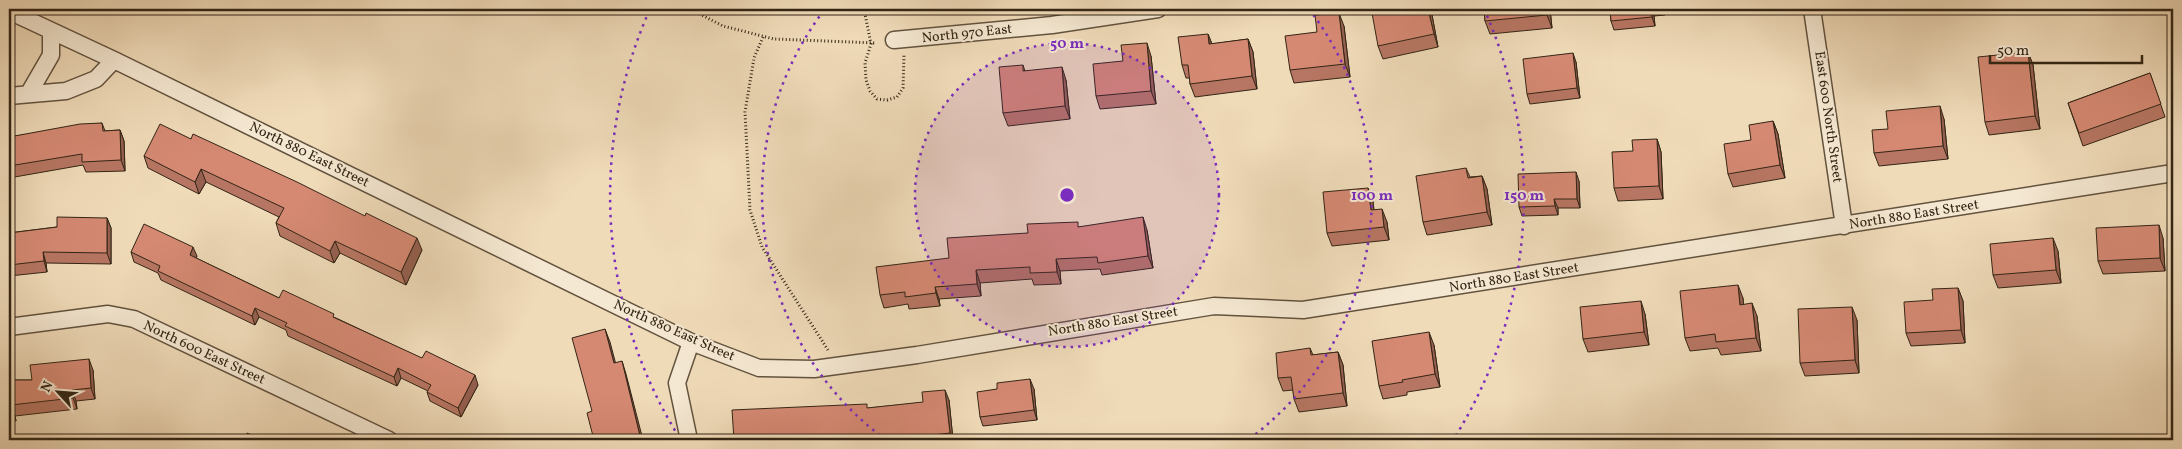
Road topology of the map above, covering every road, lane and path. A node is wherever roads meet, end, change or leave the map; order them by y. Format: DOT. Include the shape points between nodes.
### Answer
graph roads {
  1 [pos="690,9"];
  2 [pos="864,9"];
  3 [pos="1158,9"];
  4 [pos="1812,9"];
  5 [pos="9,11"];
  6 [pos="51,31"];
  7 [pos="763,37"];
  8 [pos="898,40"];
  9 [pos="870,44"];
  10 [pos="114,60"];
  11 [pos="29,93"];
  12 [pos="9,96"];
  13 [pos="2173,174"];
  14 [pos="1844,226"];
  15 [pos="9,327"];
  16 [pos="691,342"];
  17 [pos="838,365"];
  18 [pos="389,440"];
  19 [pos="689,440"];
  1 -- 7 [label="path" via="723,26"];
  2 -- 9 [label="path"];
  3 -- 8 [label="street, North 970 East" via="1052,25"];
  4 -- 14 [label="street, East 600 North Street"];
  5 -- 6 [label="street, North 880 East Street"];
  6 -- 10 [label="street, North 880 East Street"];
  6 -- 11 [label="street" via="51,55"];
  7 -- 9 [label="path"];
  7 -- 17 [label="path" via="754,58 746,112 750,210 762,247"];
  8 -- 9 [label="path"];
  8 -- 9 [label="path" via="905,69 903,88 897,98 887,100 877,99 866,80 865,63"];
  10 -- 11 [label="street" via="96,79 66,91"];
  10 -- 16 [label="street, North 880 East Street"];
  11 -- 12 [label="street"];
  13 -- 14 [label="street, North 880 East Street"];
  14 -- 17 [label="street, North 880 East Street" via="1303,310 1214,306"];
  15 -- 18 [label="street, North 600 East Street" via="108,314 134,319"];
  16 -- 17 [label="street, North 880 East Street" via="759,368 814,369"];
  16 -- 19 [label="street" via="677,383"];
}
